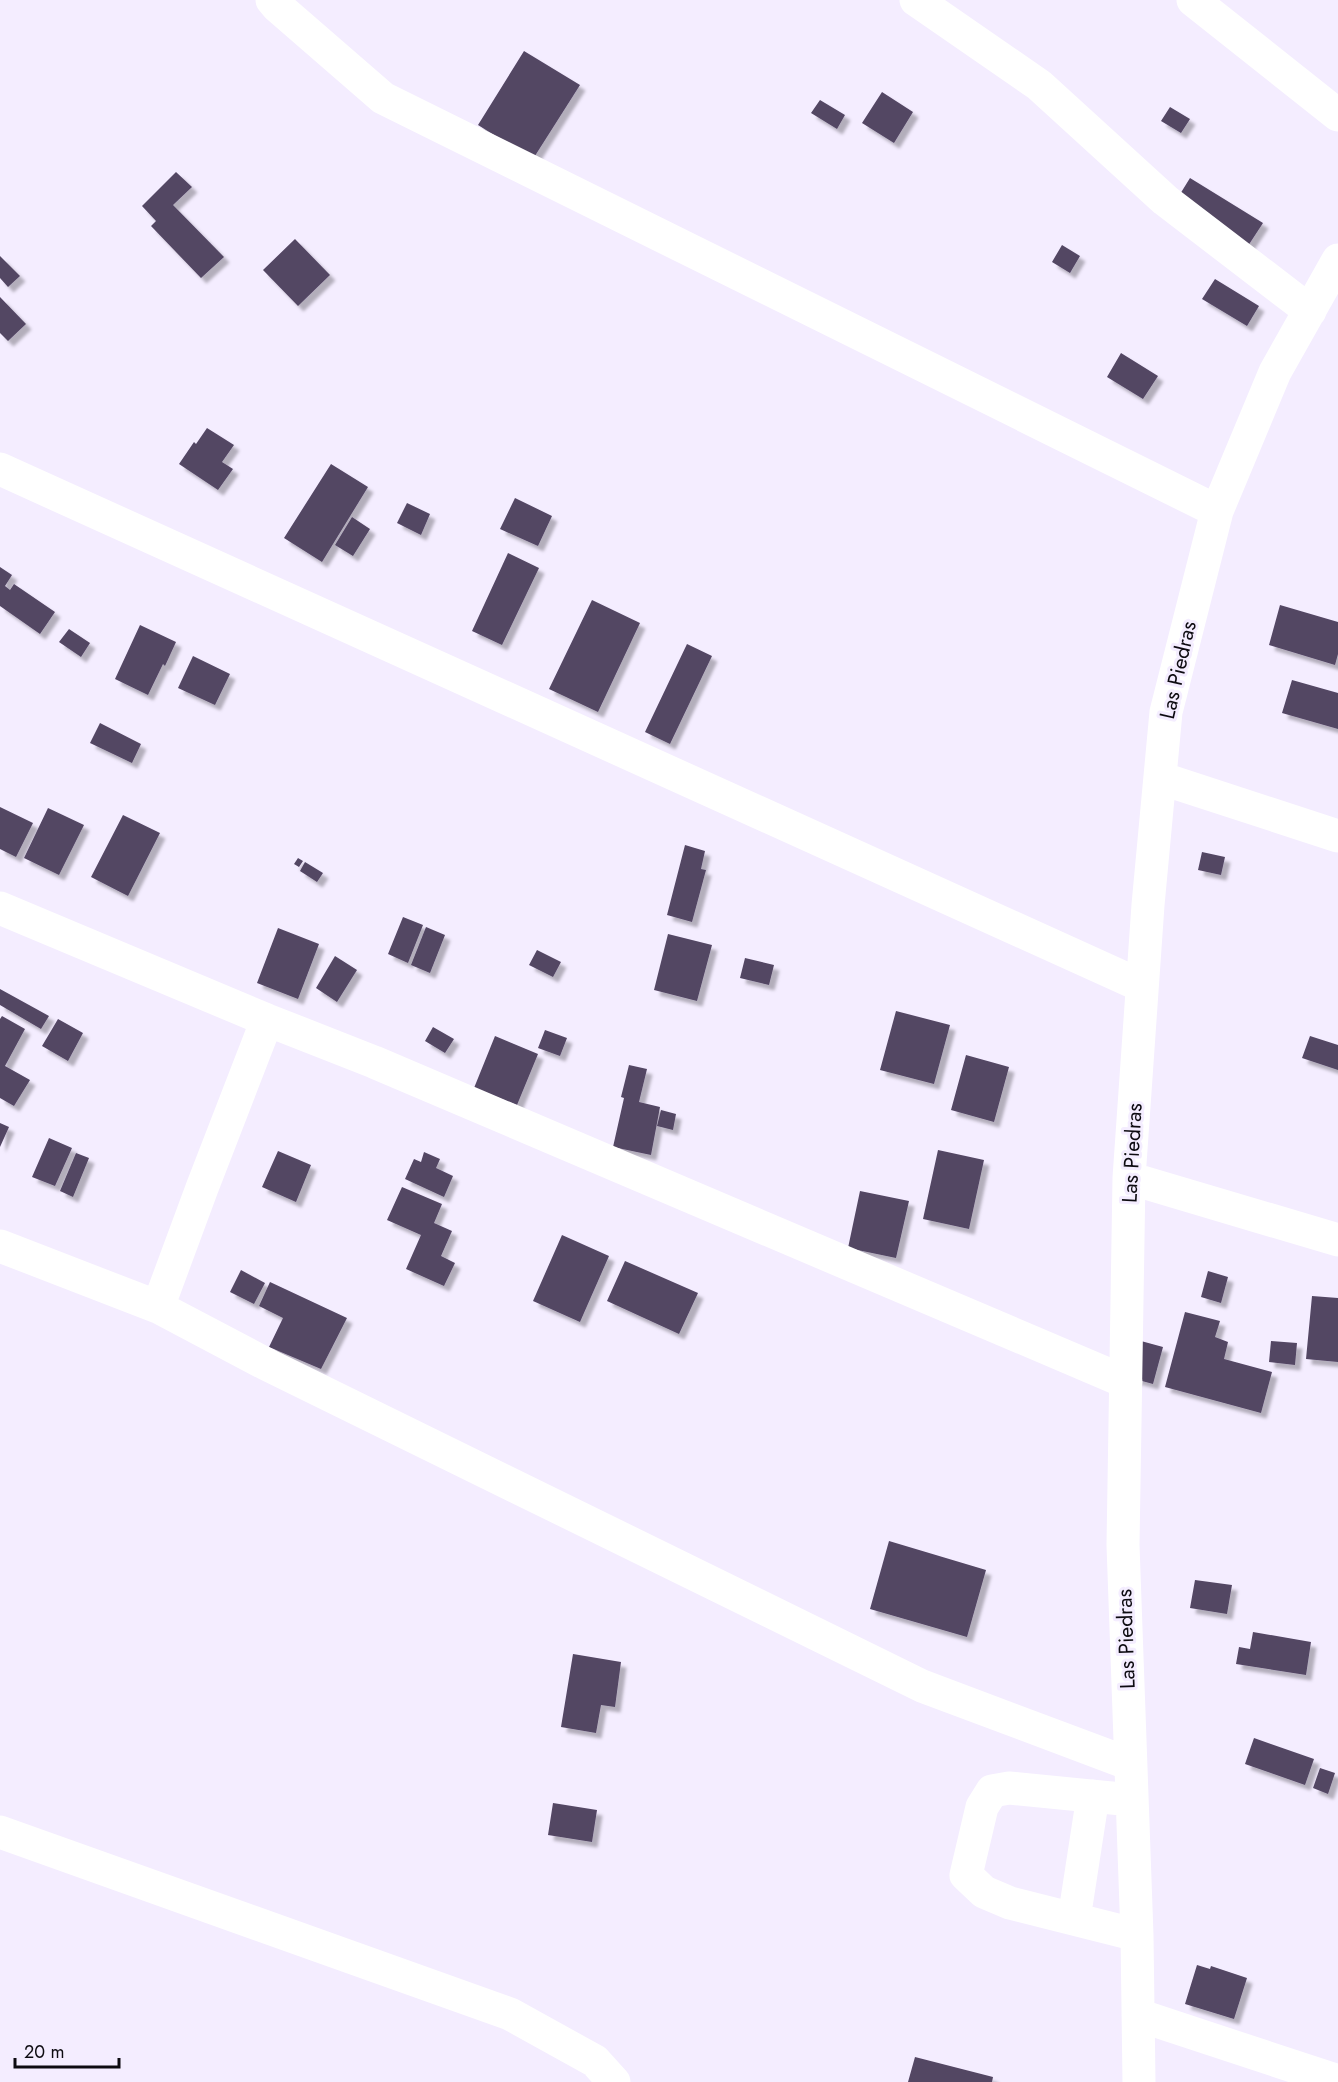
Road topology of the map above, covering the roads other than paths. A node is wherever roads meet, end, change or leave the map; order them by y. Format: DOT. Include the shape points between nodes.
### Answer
graph roads {
  1 [pos="272,0"];
  2 [pos="916,0"];
  3 [pos="1193,0"];
  4 [pos="1338,115"];
  5 [pos="1338,260"];
  6 [pos="1310,311"];
  7 [pos="0,470"];
  8 [pos="1216,511"];
  9 [pos="1160,778"];
  10 [pos="1338,836"];
  11 [pos="0,908"];
  12 [pos="1142,986"];
  13 [pos="267,1020"];
  14 [pos="1130,1178"];
  15 [pos="1338,1240"];
  16 [pos="0,1246"];
  17 [pos="158,1307"];
  18 [pos="1126,1382"];
  19 [pos="1130,1764"];
  20 [pos="1093,1796"];
  21 [pos="1132,1800"];
  22 [pos="0,1832"];
  23 [pos="1074,1919"];
  24 [pos="1137,1935"];
  25 [pos="1138,2014"];
  26 [pos="1338,2081"];
  27 [pos="614,2082"];
  28 [pos="1139,2082"];
  1 -- 8 [label="street" via="383,98"];
  2 -- 6 [label="street" via="1039,85 1165,200"];
  3 -- 4 [label="street"];
  5 -- 6 [label="street, Las Piedras"];
  6 -- 8 [label="street, Las Piedras" via="1275,372"];
  7 -- 12 [label="street"];
  8 -- 9 [label="street, Las Piedras" via="1166,712"];
  9 -- 10 [label="street"];
  9 -- 12 [label="street, Las Piedras"];
  11 -- 13 [label="street"];
  12 -- 14 [label="street, Las Piedras"];
  13 -- 17 [label="street"];
  13 -- 18 [label="street"];
  14 -- 15 [label="street"];
  14 -- 18 [label="street, Las Piedras"];
  16 -- 17 [label="street"];
  17 -- 19 [label="street" via="266,1364 922,1686"];
  18 -- 19 [label="street, Las Piedras" via="1123,1545"];
  19 -- 21 [label="street, Las Piedras"];
  20 -- 21 [label="street"];
  20 -- 23 [label="street"];
  20 -- 23 [label="street" via="1010,1788 992,1791 982,1807 966,1875 984,1892 1010,1903"];
  21 -- 24 [label="street, Las Piedras"];
  22 -- 27 [label="street" via="510,2014 596,2061"];
  23 -- 24 [label="street"];
  24 -- 25 [label="street, Las Piedras"];
  25 -- 26 [label="street"];
  25 -- 28 [label="street, Las Piedras"];
}
